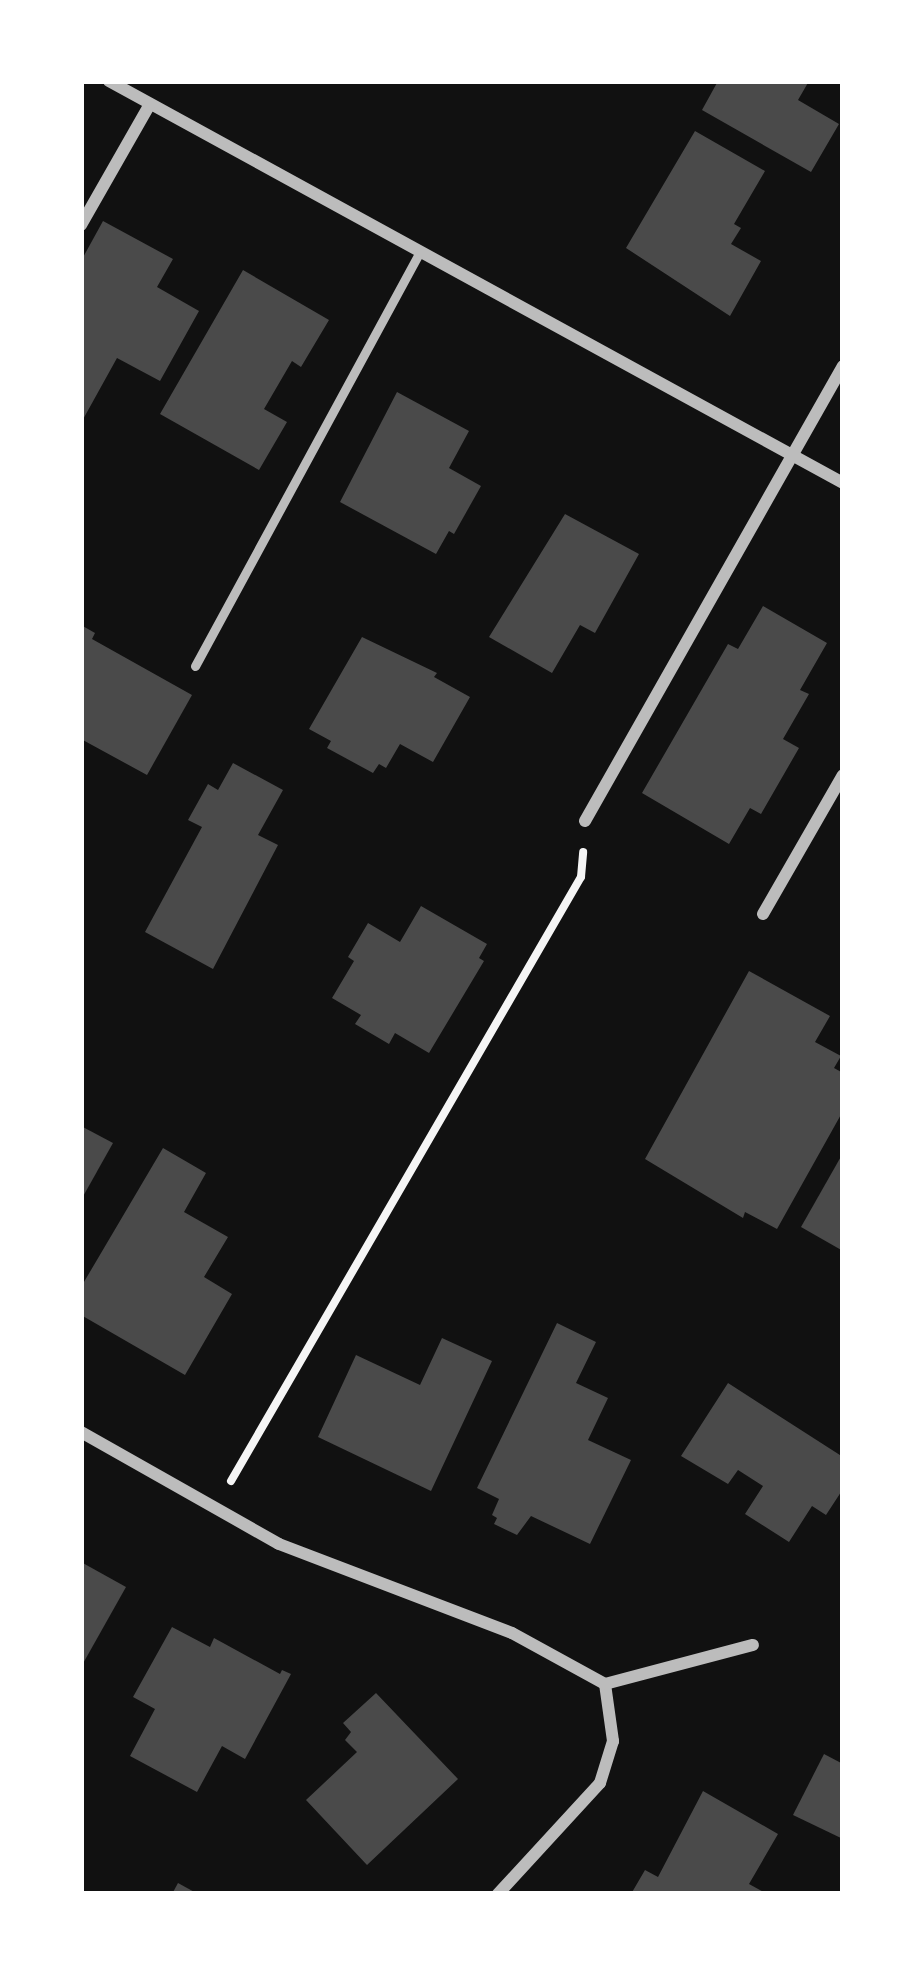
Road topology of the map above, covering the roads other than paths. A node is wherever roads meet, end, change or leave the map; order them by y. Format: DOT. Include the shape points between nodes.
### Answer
graph roads {
  1 [pos="109,81"];
  2 [pos="150,104"];
  3 [pos="81,225"];
  4 [pos="418,253"];
  5 [pos="843,366"];
  6 [pos="792,454"];
  7 [pos="843,483"];
  8 [pos="195,665"];
  9 [pos="843,775"];
  10 [pos="585,821"];
  11 [pos="763,914"];
  12 [pos="81,1432"];
  13 [pos="753,1645"];
  14 [pos="605,1684"];
  15 [pos="498,1894"];
  1 -- 2 [label="street"];
  2 -- 3 [label="street"];
  2 -- 4 [label="street"];
  4 -- 6 [label="street"];
  4 -- 8 [label="lane"];
  5 -- 6 [label="street"];
  6 -- 7 [label="street"];
  6 -- 10 [label="street"];
  9 -- 11 [label="street"];
  12 -- 14 [label="street" via="279,1544 512,1633"];
  13 -- 14 [label="street"];
  14 -- 15 [label="street" via="613,1742 599,1783"];
}
